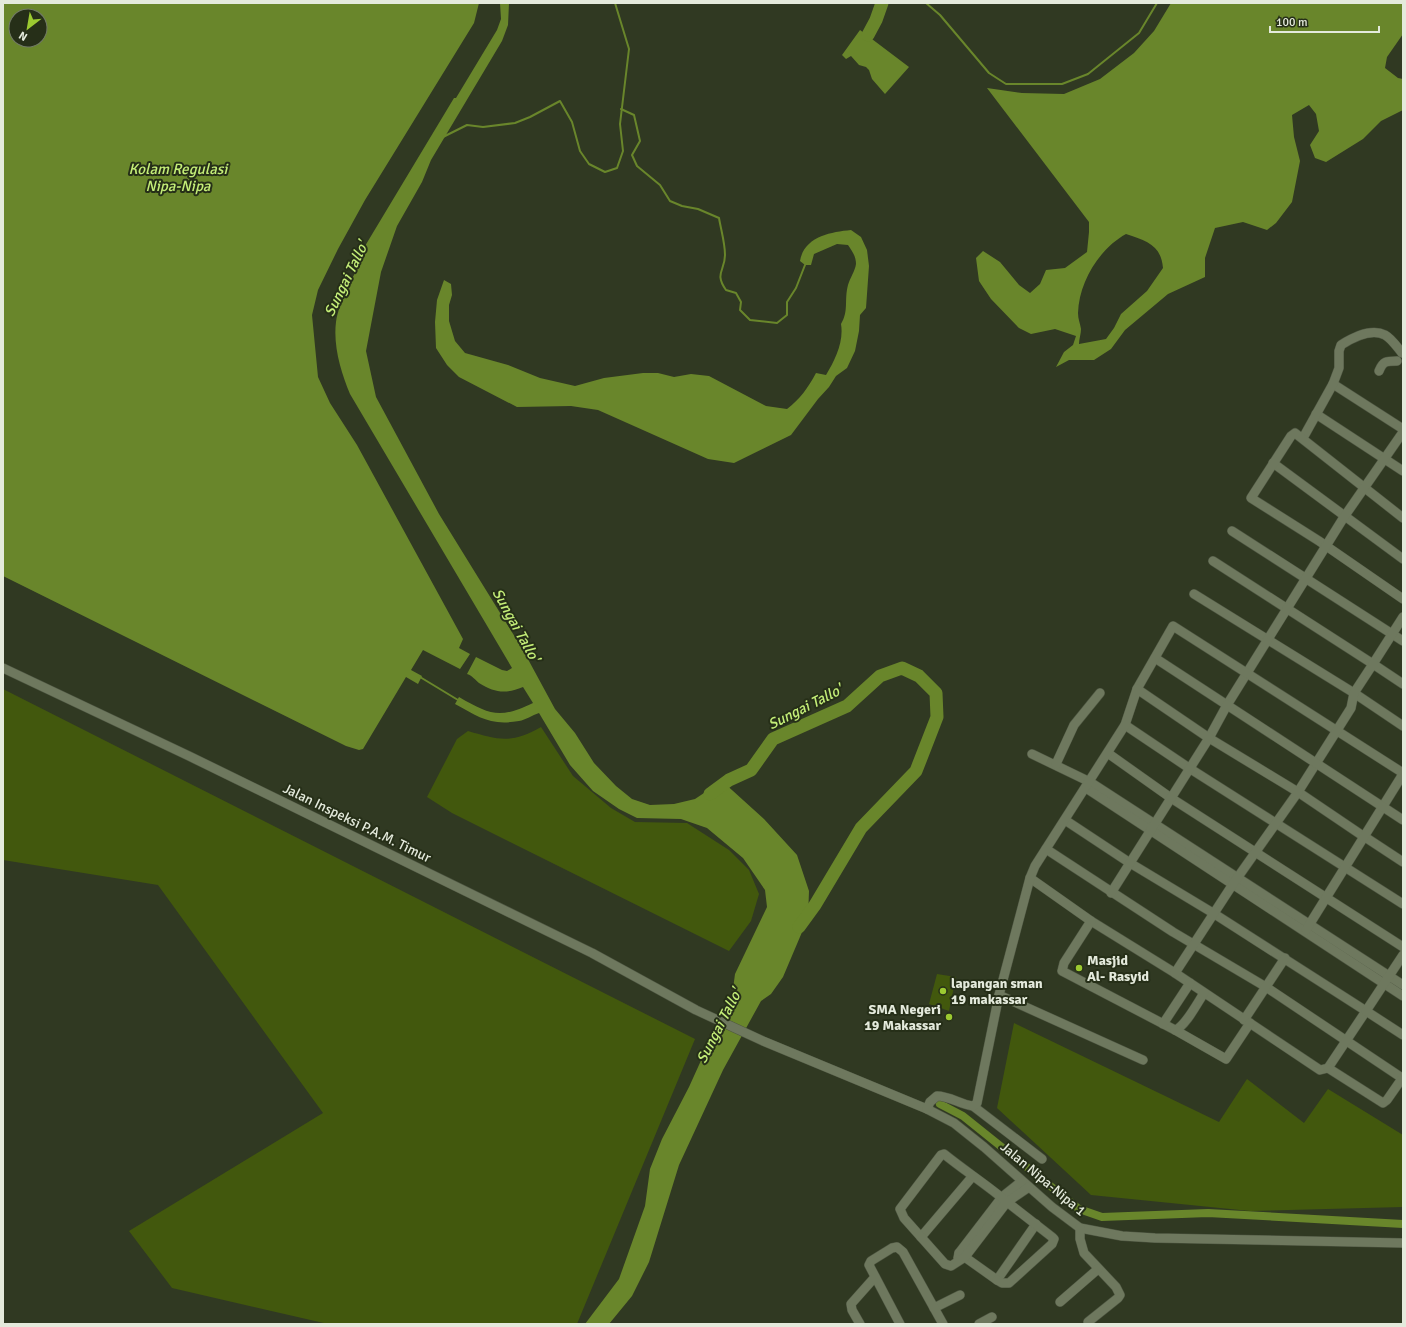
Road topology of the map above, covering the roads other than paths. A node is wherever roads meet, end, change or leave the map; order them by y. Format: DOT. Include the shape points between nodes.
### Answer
graph roads {
  1 [pos="1401,358"];
  2 [pos="1379,371"];
  3 [pos="1333,384"];
  4 [pos="1316,414"];
  5 [pos="1403,429"];
  6 [pos="1403,432"];
  7 [pos="1303,438"];
  8 [pos="1384,458"];
  9 [pos="1273,463"];
  10 [pos="1403,471"];
  11 [pos="1364,488"];
  12 [pos="1344,517"];
  13 [pos="1403,518"];
  14 [pos="1232,531"];
  15 [pos="1326,546"];
  16 [pos="1403,559"];
  17 [pos="1213,561"];
  18 [pos="1306,579"];
  19 [pos="1194,594"];
  20 [pos="1403,599"];
  21 [pos="1287,608"];
  22 [pos="1403,617"];
  23 [pos="1392,634"];
  24 [pos="1268,639"];
  25 [pos="1403,641"];
  26 [pos="1154,658"];
  27 [pos="1373,664"];
  28 [pos="3,668"];
  29 [pos="1247,673"];
  30 [pos="1403,684"];
  31 [pos="1137,689"];
  32 [pos="1354,693"];
  33 [pos="1100,694"];
  34 [pos="1227,705"];
  35 [pos="1125,726"];
  36 [pos="1403,726"];
  37 [pos="1336,731"];
  38 [pos="1209,738"];
  39 [pos="1032,754"];
  40 [pos="1108,754"];
  41 [pos="1315,763"];
  42 [pos="1056,764"];
  43 [pos="1189,768"];
  44 [pos="1403,774"];
  45 [pos="1088,785"];
  46 [pos="1298,792"];
  47 [pos="1171,798"];
  48 [pos="1382,806"];
  49 [pos="1065,820"];
  50 [pos="1403,820"];
  51 [pos="1276,823"];
  52 [pos="1152,827"];
  53 [pos="1364,837"];
  54 [pos="1046,849"];
  55 [pos="1255,852"];
  56 [pos="1403,862"];
  57 [pos="1130,863"];
  58 [pos="1345,868"];
  59 [pos="1030,878"];
  60 [pos="1235,881"];
  61 [pos="1111,893"];
  62 [pos="1326,898"];
  63 [pos="1403,904"];
  64 [pos="1213,913"];
  65 [pos="1090,921"];
  66 [pos="1307,928"];
  67 [pos="1192,944"];
  68 [pos="1403,948"];
  69 [pos="1403,955"];
  70 [pos="1284,958"];
  71 [pos="1175,973"];
  72 [pos="1386,980"];
  73 [pos="1190,983"];
  74 [pos="1403,985"];
  75 [pos="1266,987"];
  76 [pos="1204,993"];
  77 [pos="999,995"];
  78 [pos="1403,996"];
  79 [pos="1366,1011"];
  80 [pos="1247,1021"];
  81 [pos="1163,1024"];
  82 [pos="1175,1030"];
  83 [pos="1403,1035"];
  84 [pos="1347,1040"];
  85 [pos="763,1041"];
  86 [pos="1143,1060"];
  87 [pos="1328,1068"];
  88 [pos="1403,1078"];
  89 [pos="973,1106"];
  90 [pos="927,1109"];
  91 [pos="1042,1159"];
  92 [pos="972,1177"];
  93 [pos="1026,1184"];
  94 [pos="1004,1200"];
  95 [pos="1036,1224"];
  96 [pos="1080,1228"];
  97 [pos="921,1237"];
  98 [pos="1403,1243"];
  99 [pos="960,1257"];
  100 [pos="1098,1269"];
  101 [pos="874,1277"];
  102 [pos="997,1280"];
  103 [pos="960,1295"];
  104 [pos="1060,1302"];
  105 [pos="934,1308"];
  106 [pos="992,1317"];
  107 [pos="1088,1322"];
  108 [pos="860,1324"];
  109 [pos="900,1324"];
  110 [pos="943,1324"];
  111 [pos="979,1324"];
  1 -- 2 [label="street" via="1386,361"];
  1 -- 3 [label="street" via="1384,334 1374,332 1358,336 1341,345 1339,368"];
  3 -- 4 [label="street"];
  3 -- 5 [label="street"];
  4 -- 7 [label="street"];
  4 -- 8 [label="street"];
  6 -- 8 [label="street"];
  7 -- 9 [label="street" via="1292,434"];
  7 -- 11 [label="street"];
  8 -- 10 [label="street"];
  8 -- 11 [label="street"];
  9 -- 12 [label="street"];
  9 -- 15 [label="street" via="1251,498"];
  11 -- 12 [label="street"];
  11 -- 13 [label="street"];
  12 -- 15 [label="street"];
  12 -- 16 [label="street"];
  14 -- 18 [label="street"];
  15 -- 18 [label="street"];
  15 -- 20 [label="street"];
  17 -- 21 [label="street"];
  18 -- 21 [label="street"];
  18 -- 23 [label="street"];
  19 -- 24 [label="street"];
  21 -- 24 [label="street"];
  21 -- 27 [label="street"];
  22 -- 23 [label="street"];
  23 -- 25 [label="street"];
  23 -- 27 [label="street"];
  24 -- 29 [label="street"];
  24 -- 32 [label="street"];
  26 -- 29 [label="street" via="1173,626"];
  26 -- 31 [label="street"];
  26 -- 34 [label="street"];
  27 -- 30 [label="street"];
  27 -- 32 [label="street"];
  28 -- 85 [label="street, Jalan Inspeksi P.A.M. Timur" via="592,953 696,1010"];
  29 -- 34 [label="street"];
  29 -- 37 [label="street"];
  31 -- 35 [label="street"];
  31 -- 38 [label="street"];
  32 -- 36 [label="street"];
  32 -- 37 [label="street" via="1351,708"];
  33 -- 42 [label="street" via="1074,725"];
  34 -- 38 [label="street"];
  34 -- 41 [label="street"];
  35 -- 40 [label="street"];
  35 -- 43 [label="street"];
  37 -- 41 [label="street"];
  37 -- 44 [label="street"];
  38 -- 43 [label="street"];
  38 -- 46 [label="street"];
  39 -- 42 [label="street"];
  40 -- 45 [label="street"];
  40 -- 47 [label="street"];
  41 -- 46 [label="street"];
  41 -- 48 [label="street"];
  42 -- 45 [label="street"];
  43 -- 47 [label="street"];
  43 -- 51 [label="street"];
  44 -- 48 [label="street"];
  45 -- 49 [label="street"];
  45 -- 52 [label="street"];
  46 -- 51 [label="street"];
  46 -- 53 [label="street"];
  47 -- 52 [label="street"];
  47 -- 55 [label="street"];
  48 -- 50 [label="street"];
  48 -- 53 [label="street"];
  49 -- 54 [label="street"];
  49 -- 57 [label="street"];
  51 -- 55 [label="street"];
  51 -- 58 [label="street"];
  52 -- 57 [label="street"];
  52 -- 60 [label="street"];
  53 -- 56 [label="street"];
  53 -- 58 [label="street"];
  54 -- 59 [label="street"];
  54 -- 61 [label="street"];
  55 -- 60 [label="street"];
  55 -- 62 [label="street"];
  57 -- 61 [label="street"];
  57 -- 64 [label="street"];
  58 -- 62 [label="street"];
  58 -- 63 [label="street"];
  59 -- 65 [label="street"];
  59 -- 77 [label="street"];
  60 -- 64 [label="street"];
  60 -- 66 [label="street"];
  61 -- 67 [label="street"];
  62 -- 66 [label="street"];
  62 -- 68 [label="street"];
  64 -- 67 [label="street"];
  64 -- 70 [label="street"];
  65 -- 71 [label="street"];
  65 -- 81 [label="street" via="1061,970"];
  66 -- 72 [label="street"];
  67 -- 71 [label="street"];
  67 -- 75 [label="street"];
  69 -- 72 [label="street"];
  70 -- 75 [label="street"];
  70 -- 79 [label="street"];
  71 -- 73 [label="street"];
  72 -- 74 [label="street"];
  72 -- 78 [label="street"];
  72 -- 79 [label="street"];
  73 -- 76 [label="street"];
  73 -- 81 [label="street"];
  75 -- 80 [label="street"];
  75 -- 84 [label="street"];
  76 -- 80 [label="street"];
  76 -- 82 [label="street" via="1179,1029"];
  77 -- 86 [label="street"];
  77 -- 89 [label="street" via="978,1099"];
  79 -- 83 [label="street"];
  79 -- 84 [label="street"];
  80 -- 82 [label="street" via="1226,1059"];
  80 -- 87 [label="street" via="1316,1068"];
  81 -- 82 [label="street"];
  84 -- 87 [label="street"];
  84 -- 88 [label="street"];
  85 -- 90 [label="street, Jalan Nipa-Nipa 1"];
  87 -- 88 [label="street" via="1383,1103"];
  89 -- 90 [label="street" via="937,1096"];
  89 -- 91 [label="street"];
  90 -- 93 [label="street, Jalan Nipa-Nipa 1" via="954,1123"];
  92 -- 94 [label="street"];
  92 -- 97 [label="street"];
  92 -- 97 [label="street" via="944,1154 941,1155 900,1209 904,1218"];
  93 -- 94 [label="street"];
  93 -- 96 [label="street, Jalan Nipa-Nipa 1"];
  94 -- 95 [label="street"];
  94 -- 99 [label="street"];
  95 -- 102 [label="street"];
  95 -- 102 [label="street" via="1052,1237 1053,1242 1009,1283"];
  96 -- 98 [label="street, Jalan Nipa-Nipa 1" via="1122,1236 1155,1238"];
  96 -- 100 [label="street" via="1082,1249"];
  97 -- 99 [label="street" via="947,1266 951,1266"];
  99 -- 102 [label="street"];
  100 -- 104 [label="street"];
  100 -- 107 [label="street" via="1120,1295"];
  101 -- 105 [label="street" via="870,1263 897,1247 903,1252"];
  101 -- 108 [label="street" via="851,1304"];
  101 -- 109 [label="street"];
  103 -- 105 [label="street"];
  105 -- 110 [label="street"];
  106 -- 111 [label="street"];
}
